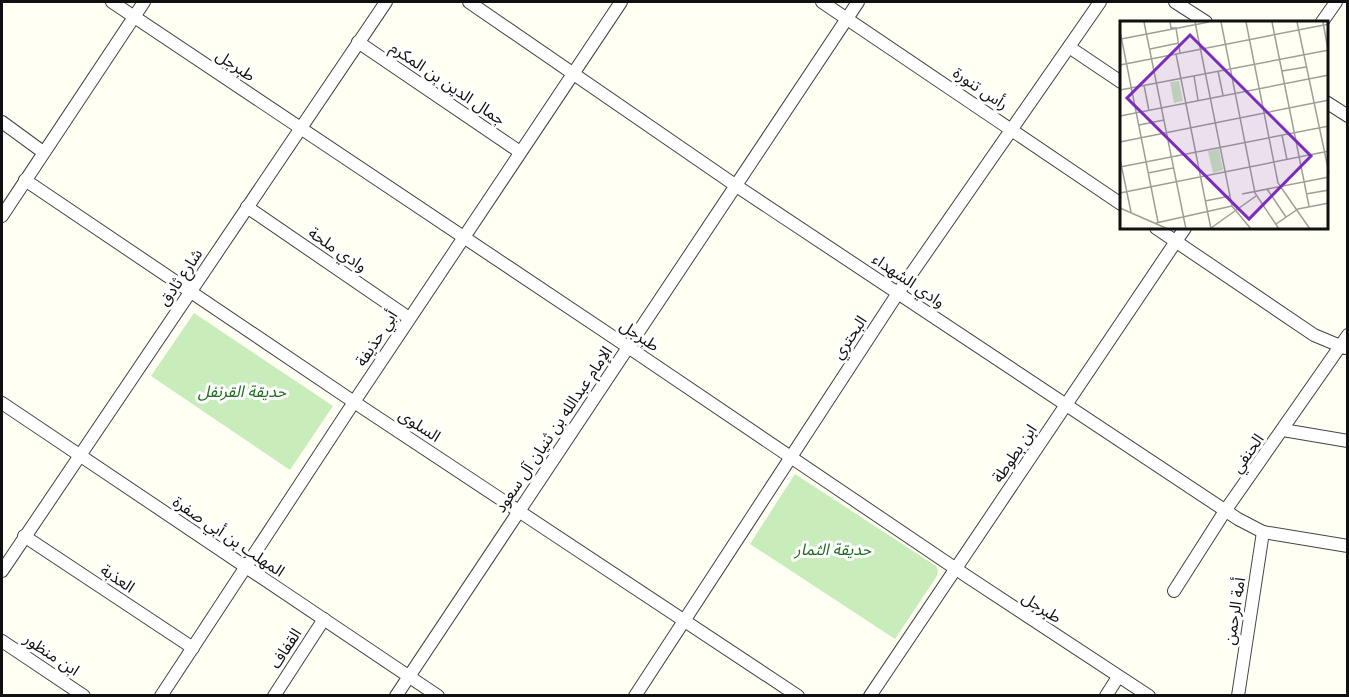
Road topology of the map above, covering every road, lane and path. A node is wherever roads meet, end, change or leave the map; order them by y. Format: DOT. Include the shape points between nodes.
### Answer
graph roads {
  1 [pos="112,2"];
  2 [pos="144,2"];
  3 [pos="386,2"];
  4 [pos="469,2"];
  5 [pos="621,2"];
  6 [pos="822,2"];
  7 [pos="858,2"];
  8 [pos="1100,2"];
  9 [pos="1175,2"];
  10 [pos="1336,2"];
  11 [pos="134,16"];
  12 [pos="847,18"];
  13 [pos="1204,21"];
  14 [pos="1323,21"];
  15 [pos="358,42"];
  16 [pos="1069,47"];
  17 [pos="573,71"];
  18 [pos="1120,81"];
  19 [pos="1328,103"];
  20 [pos="1347,116"];
  21 [pos="2,123"];
  22 [pos="300,127"];
  23 [pos="1012,129"];
  24 [pos="43,152"];
  25 [pos="520,152"];
  26 [pos="25,180"];
  27 [pos="735,185"];
  28 [pos="1120,203"];
  29 [pos="247,207"];
  30 [pos="2,216"];
  31 [pos="1159,230"];
  32 [pos="1184,230"];
  33 [pos="463,237"];
  34 [pos="1176,241"];
  35 [pos="190,291"];
  36 [pos="898,293"];
  37 [pos="409,318"];
  38 [pos="1347,335"];
  39 [pos="628,346"];
  40 [pos="1343,347"];
  41 [pos="354,402"];
  42 [pos="2,403"];
  43 [pos="1066,404"];
  44 [pos="1283,430"];
  45 [pos="1347,441"];
  46 [pos="78,456"];
  47 [pos="790,457"];
  48 [pos="519,510"];
  49 [pos="1225,511"];
  50 [pos="1263,532"];
  51 [pos="24,536"];
  52 [pos="1347,546"];
  53 [pos="246,568"];
  54 [pos="956,569"];
  55 [pos="2,571"];
  56 [pos="1174,591"];
  57 [pos="324,619"];
  58 [pos="685,620"];
  59 [pos="2,641"];
  60 [pos="193,648"];
  61 [pos="408,676"];
  62 [pos="1118,677"];
  63 [pos="84,696"];
  64 [pos="161,696"];
  65 [pos="274,696"];
  66 [pos="396,696"];
  67 [pos="438,696"];
  68 [pos="634,696"];
  69 [pos="798,696"];
  70 [pos="870,696"];
  71 [pos="1106,696"];
  72 [pos="1149,696"];
  73 [pos="1238,696"];
  1 -- 11 [label="street, طبرجل"];
  2 -- 11 [label="street"];
  3 -- 15 [label="street, شارع ثادق"];
  4 -- 17 [label="street, وادي الشهداء"];
  5 -- 17 [label="street, أبي حذيفة"];
  6 -- 12 [label="street, رأس تنورة"];
  7 -- 12 [label="street, الإمام عبدالله بن ثنيان آل سعود"];
  8 -- 16 [label="street, البحتري"];
  9 -- 13 [label="street"];
  10 -- 14 [label="street"];
  11 -- 22 [label="street, طبرجل"];
  11 -- 24 [label="street"];
  12 -- 23 [label="street, رأس تنورة"];
  12 -- 27 [label="street, الإمام عبدالله بن ثنيان آل سعود"];
  15 -- 22 [label="street, شارع ثادق"];
  15 -- 25 [label="street, جمال الدين بن المكرم"];
  16 -- 18 [label="street"];
  16 -- 23 [label="street, البحتري"];
  17 -- 25 [label="street, أبي حذيفة"];
  17 -- 27 [label="street, وادي الشهداء"];
  19 -- 20 [label="street"];
  21 -- 24 [label="street"];
  22 -- 29 [label="street, شارع ثادق"];
  22 -- 33 [label="street, طبرجل"];
  23 -- 28 [label="street, رأس تنورة"];
  23 -- 36 [label="street, البحتري"];
  24 -- 26 [label="street"];
  25 -- 33 [label="street, أبي حذيفة"];
  26 -- 30 [label="street"];
  26 -- 35 [label="street, السلوى"];
  27 -- 36 [label="street, وادي الشهداء"];
  27 -- 39 [label="street, الإمام عبدالله بن ثنيان آل سعود"];
  29 -- 35 [label="street, شارع ثادق"];
  29 -- 37 [label="street, وادي ملحة"];
  31 -- 34 [label="street"];
  32 -- 34 [label="street, ابن بطوطة"];
  33 -- 37 [label="street, أبي حذيفة"];
  33 -- 39 [label="street, طبرجل"];
  34 -- 40 [label="street" via="1314,335"];
  34 -- 43 [label="street, ابن بطوطة"];
  35 -- 41 [label="street, السلوى"];
  35 -- 46 [label="street, شارع ثادق"];
  36 -- 43 [label="street, وادي الشهداء"];
  36 -- 47 [label="street, البحتري"];
  37 -- 41 [label="street, أبي حذيفة"];
  38 -- 40 [label="street, الحنفي"];
  39 -- 47 [label="street, طبرجل"];
  39 -- 48 [label="street, الإمام عبدالله بن ثنيان آل سعود"];
  40 -- 44 [label="street, الحنفي"];
  41 -- 48 [label="street, السلوى"];
  41 -- 53 [label="street, أبي حذيفة"];
  42 -- 46 [label="street, المهلب بن أبي صفرة"];
  43 -- 49 [label="street, وادي الشهداء"];
  43 -- 54 [label="street, ابن بطوطة"];
  44 -- 45 [label="street"];
  44 -- 49 [label="street, الحنفي"];
  46 -- 51 [label="street, شارع ثادق"];
  46 -- 53 [label="street, المهلب بن أبي صفرة"];
  47 -- 54 [label="street, طبرجل"];
  47 -- 58 [label="street, البحتري"];
  48 -- 58 [label="street, السلوى"];
  48 -- 61 [label="street, الإمام عبدالله بن ثنيان آل سعود"];
  49 -- 50 [label="street, وادي الشهداء"];
  49 -- 56 [label="street, الحنفي"];
  50 -- 52 [label="street, وادي الشهداء"];
  50 -- 73 [label="street, أمة الرحمن"];
  51 -- 55 [label="street, شارع ثادق"];
  51 -- 60 [label="street, العذبة"];
  53 -- 57 [label="street, المهلب بن أبي صفرة"];
  53 -- 60 [label="street, أبي حذيفة"];
  54 -- 62 [label="street, طبرجل"];
  54 -- 70 [label="street, ابن بطوطة"];
  57 -- 61 [label="street, المهلب بن أبي صفرة"];
  57 -- 65 [label="street, القفاف"];
  58 -- 68 [label="street, البحتري"];
  58 -- 69 [label="street, السلوى"];
  59 -- 63 [label="street, ابن منظور"];
  60 -- 64 [label="street, أبي حذيفة"];
  61 -- 66 [label="street, الإمام عبدالله بن ثنيان آل سعود"];
  61 -- 67 [label="street, المهلب بن أبي صفرة"];
  62 -- 71 [label="street"];
  62 -- 72 [label="street, طبرجل"];
}
